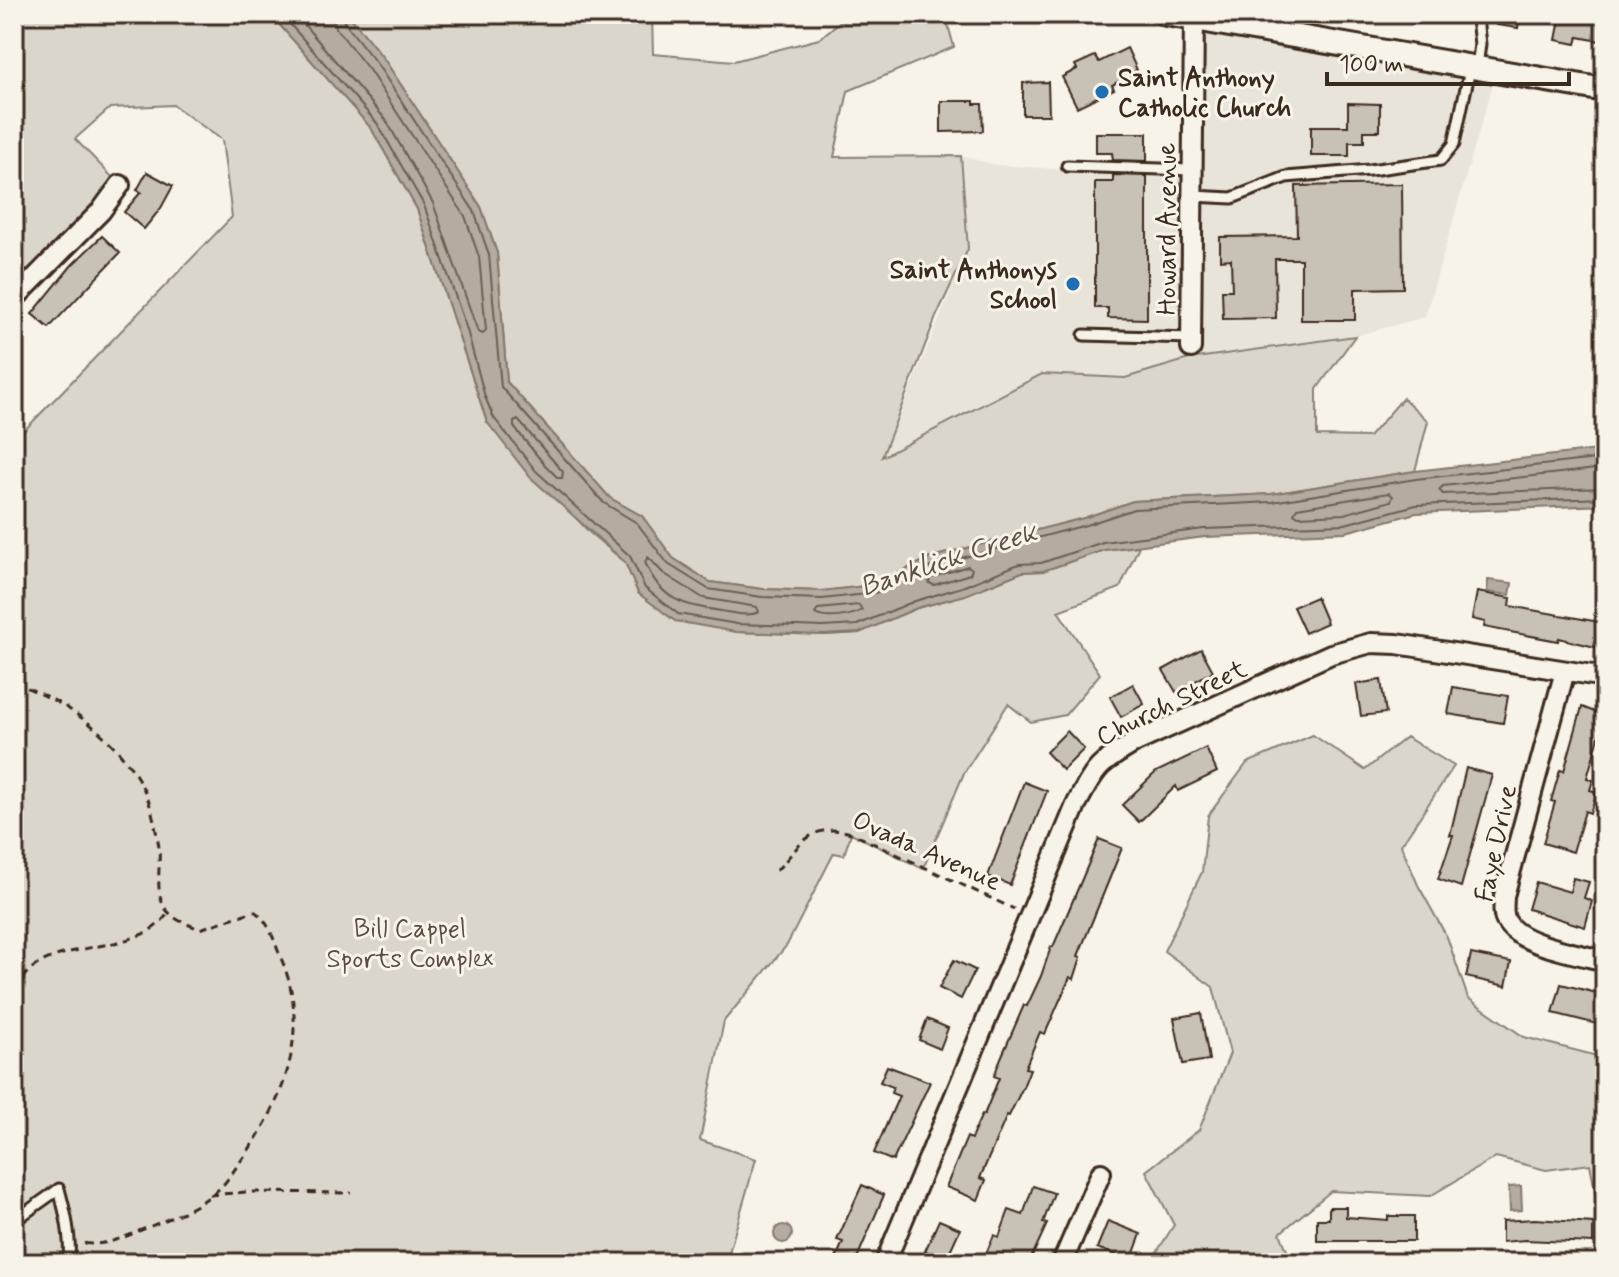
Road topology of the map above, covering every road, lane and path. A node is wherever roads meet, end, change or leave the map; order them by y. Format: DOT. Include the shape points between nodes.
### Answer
graph roads {
  1 [pos="1166,14"];
  2 [pos="1194,16"];
  3 [pos="1477,19"];
  4 [pos="1474,66"];
  5 [pos="1605,90"];
  6 [pos="1067,166"];
  7 [pos="1193,170"];
  8 [pos="120,185"];
  9 [pos="1193,196"];
  10 [pos="15,296"];
  11 [pos="1084,335"];
  12 [pos="1192,343"];
  13 [pos="1565,671"];
  14 [pos="1605,677"];
  15 [pos="14,683"];
  16 [pos="776,871"];
  17 [pos="168,913"];
  18 [pos="1030,917"];
  19 [pos="1605,961"];
  20 [pos="14,990"];
  21 [pos="1101,1173"];
  22 [pos="351,1193"];
  23 [pos="210,1195"];
  24 [pos="14,1221"];
  25 [pos="71,1242"];
  26 [pos="69,1263"];
  27 [pos="885,1263"];
  28 [pos="1062,1263"];
  1 -- 2 [label="street"];
  2 -- 4 [label="street"];
  2 -- 7 [label="street, Howard Avenue"];
  3 -- 4 [label="lane" via="1480,44"];
  4 -- 5 [label="street"];
  4 -- 9 [label="lane" via="1454,144 1441,160 1286,177 1232,198"];
  6 -- 7 [label="lane"];
  7 -- 9 [label="street, Howard Avenue"];
  8 -- 10 [label="street" via="101,211"];
  9 -- 12 [label="street, Howard Avenue"];
  11 -- 12 [label="lane"];
  13 -- 14 [label="street, Church Street"];
  13 -- 18 [label="street, Church Street" via="1397,644 1362,645 1136,742 1103,761 1093,774"];
  13 -- 19 [label="street, Faye Drive" via="1503,908 1506,922 1521,937"];
  15 -- 17 [label="path" via="80,715 116,748 144,789 159,844 160,899"];
  16 -- 18 [label="path, Ovada Avenue" via="820,829 834,828"];
  17 -- 20 [label="path" via="160,926 137,936 31,969"];
  17 -- 23 [label="path" via="200,929 254,911 264,918 296,1008 282,1090 262,1131"];
  18 -- 27 [label="street, Church Street"];
  21 -- 28 [label="street"];
  22 -- 23 [label="path"];
  23 -- 25 [label="path" via="168,1219 98,1246"];
  24 -- 25 [label="lane" via="59,1189"];
  25 -- 26 [label="lane"];
}
